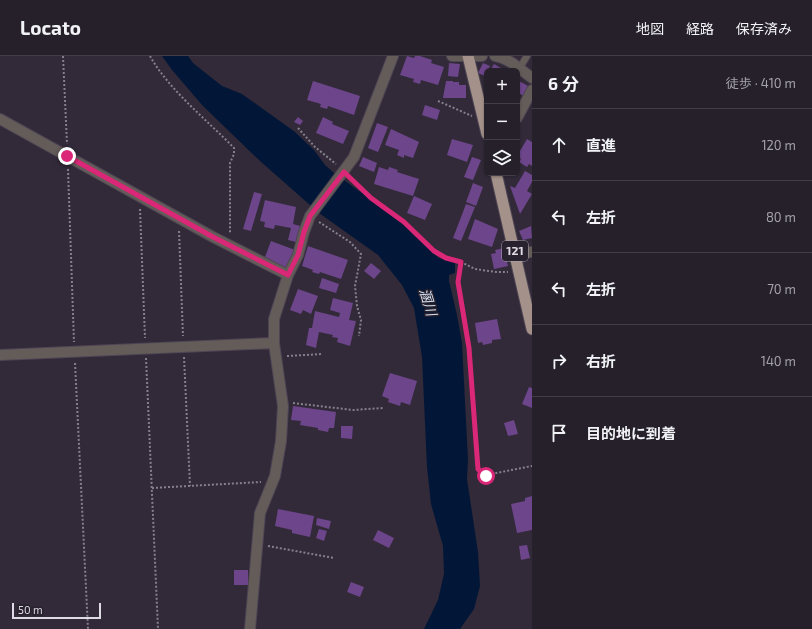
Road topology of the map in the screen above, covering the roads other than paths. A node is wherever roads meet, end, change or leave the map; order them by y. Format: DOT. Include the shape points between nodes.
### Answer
graph roads {
  1 [pos="393,56"];
  2 [pos="452,56"];
  3 [pos="482,56"];
  4 [pos="495,56"];
  5 [pos="527,56"];
  6 [pos="468,57"];
  7 [pos="518,68"];
  8 [pos="520,68"];
  9 [pos="520,70"];
  10 [pos="532,78"];
  11 [pos="532,90"];
  12 [pos="520,112"];
  13 [pos="0,119"];
  14 [pos="484,121"];
  15 [pos="497,176"];
  16 [pos="532,252"];
  17 [pos="516,253"];
  18 [pos="288,275"];
  19 [pos="532,330"];
  20 [pos="274,343"];
  21 [pos="0,355"];
  22 [pos="250,629"];
  1 -- 18 [label="street" via="354,157 310,216 298,255"];
  2 -- 6 [label="street"];
  3 -- 6 [label="street"];
  4 -- 7 [label="street"];
  5 -- 8 [label="lane"];
  6 -- 14 [label="highway"];
  9 -- 10 [label="street"];
  11 -- 12 [label="street"];
  13 -- 18 [label="street"];
  15 -- 17 [label="highway, 121"];
  16 -- 17 [label="street"];
  17 -- 19 [label="highway, 121"];
  18 -- 20 [label="street" via="274,319"];
  20 -- 21 [label="street"];
  20 -- 22 [label="street" via="282,402 281,441 272,484 260,513"];
}
